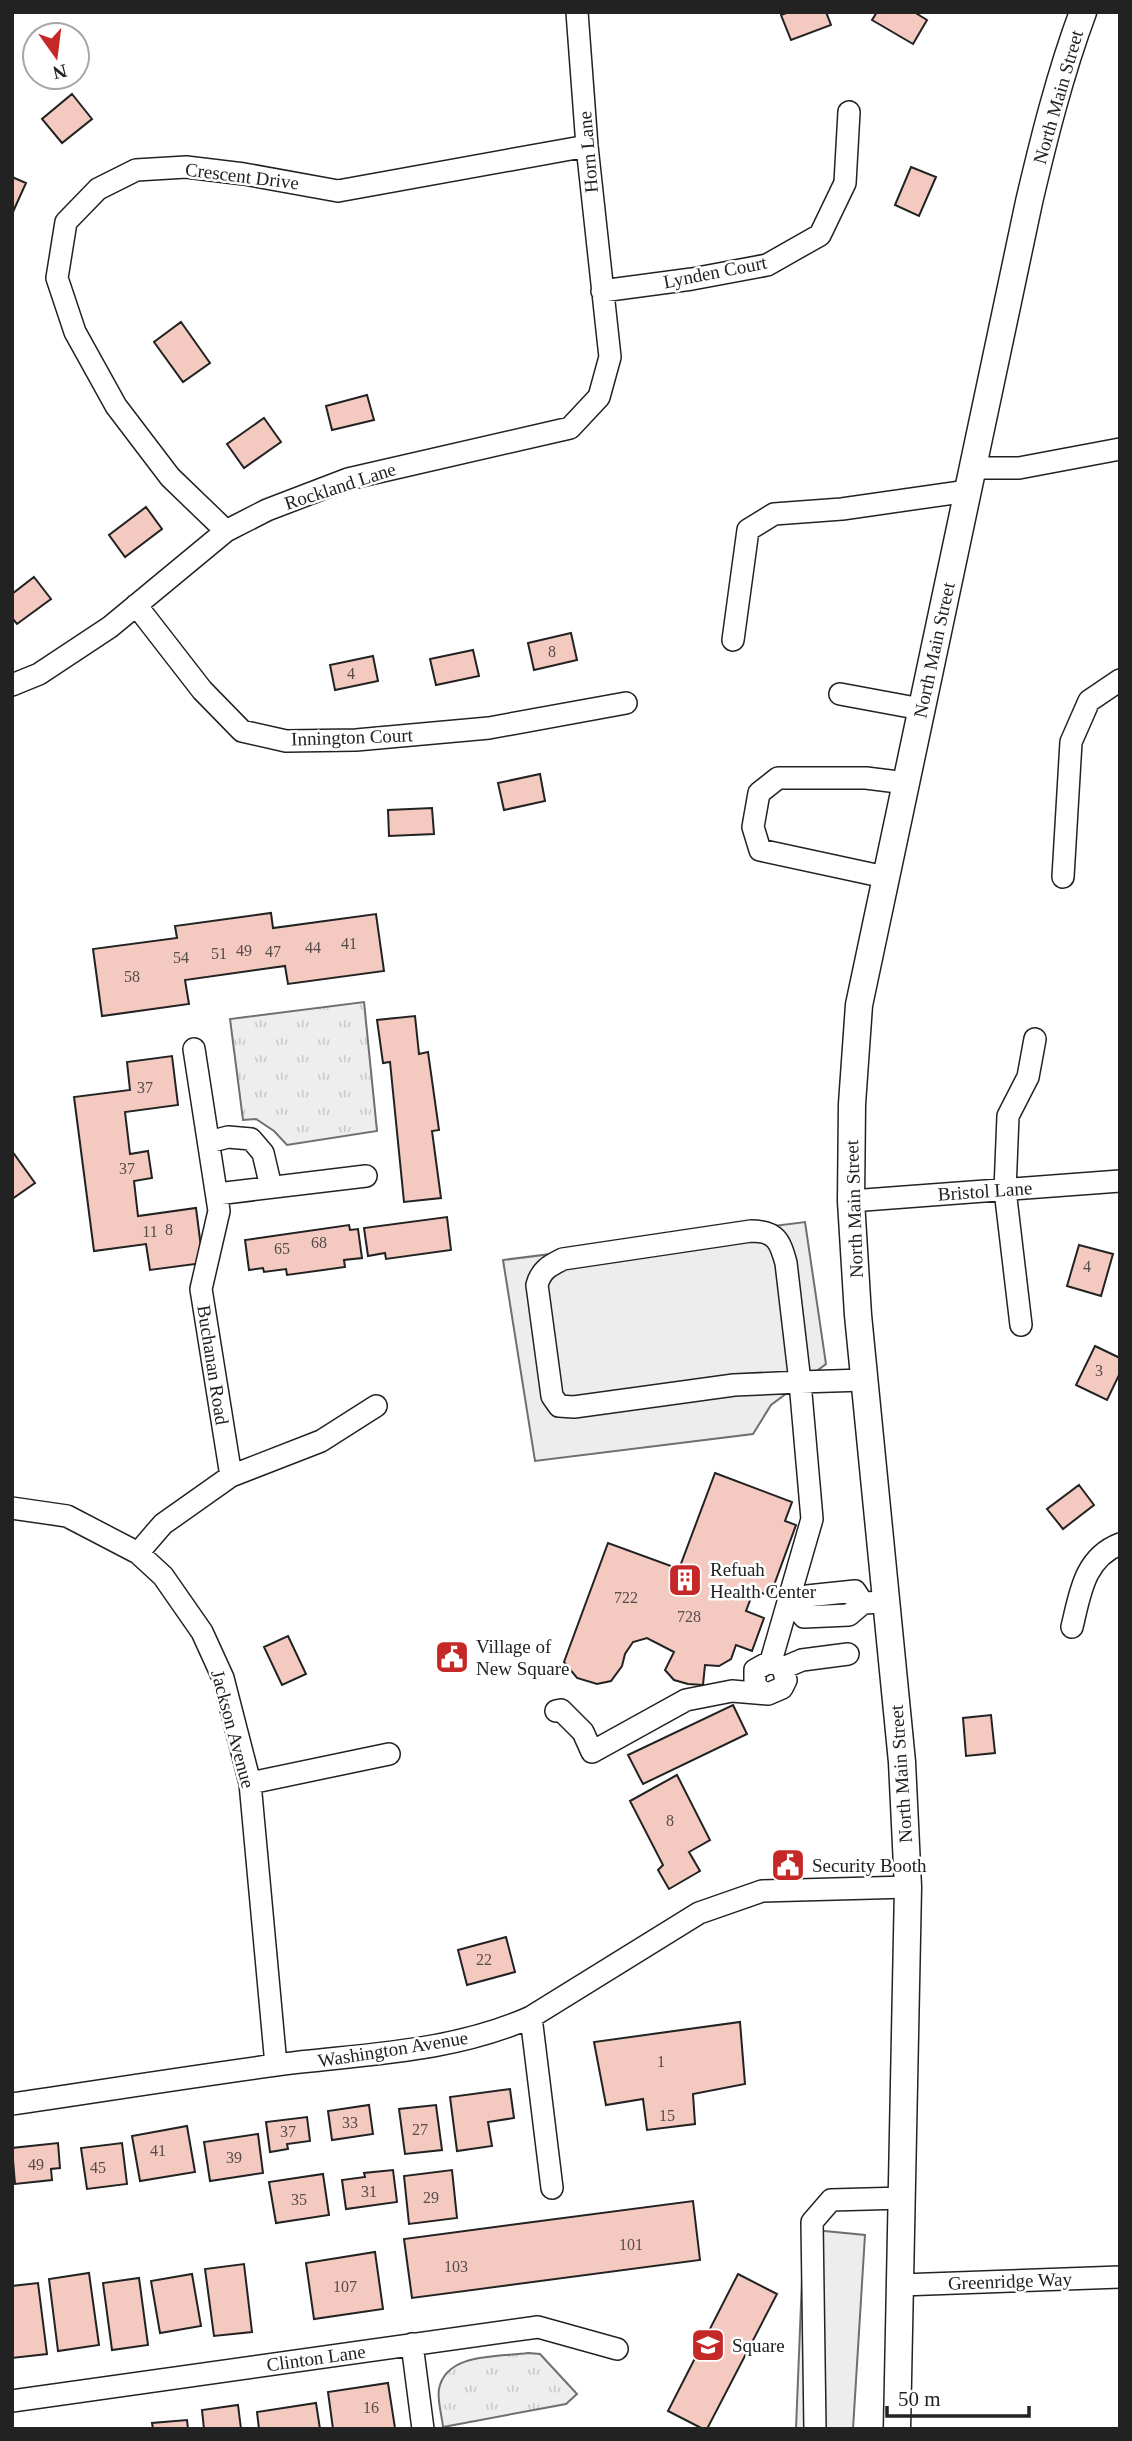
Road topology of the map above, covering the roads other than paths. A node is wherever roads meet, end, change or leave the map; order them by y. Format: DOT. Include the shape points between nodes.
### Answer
graph roads {
  1 [pos="577,12"];
  2 [pos="1083,12"];
  3 [pos="849,112"];
  4 [pos="587,146"];
  5 [pos="602,291"];
  6 [pos="1120,449"];
  7 [pos="971,480"];
  8 [pos="226,531"];
  9 [pos="136,605"];
  10 [pos="733,640"];
  11 [pos="1120,680"];
  12 [pos="12,685"];
  13 [pos="840,694"];
  14 [pos="626,703"];
  15 [pos="921,709"];
  16 [pos="906,783"];
  17 [pos="885,877"];
  18 [pos="1063,877"];
  19 [pos="1035,1039"];
  20 [pos="194,1048"];
  21 [pos="209,1142"];
  22 [pos="366,1176"];
  23 [pos="1120,1181"];
  24 [pos="271,1187"];
  25 [pos="1005,1190"];
  26 [pos="217,1194"];
  27 [pos="851,1201"];
  28 [pos="1021,1325"];
  29 [pos="864,1380"];
  30 [pos="800,1382"];
  31 [pos="376,1406"];
  32 [pos="230,1476"];
  33 [pos="12,1507"];
  34 [pos="1120,1544"];
  35 [pos="138,1553"];
  36 [pos="874,1603"];
  37 [pos="792,1606"];
  38 [pos="1072,1627"];
  39 [pos="848,1654"];
  40 [pos="777,1664"];
  41 [pos="556,1710"];
  42 [pos="389,1754"];
  43 [pos="250,1783"];
  44 [pos="908,1887"];
  45 [pos="531,2017"];
  46 [pos="276,2065"];
  47 [pos="12,2105"];
  48 [pos="551,2188"];
  49 [pos="903,2198"];
  50 [pos="1120,2277"];
  51 [pos="901,2285"];
  52 [pos="412,2344"];
  53 [pos="617,2349"];
  54 [pos="12,2402"];
  55 [pos="423,2429"];
  56 [pos="815,2429"];
  57 [pos="897,2429"];
  1 -- 4 [label="street, Horn Lane"];
  2 -- 7 [label="main road, North Main Street" via="1048,123"];
  3 -- 5 [label="street, Lynden Court" via="845,183 820,235 766,265"];
  4 -- 5 [label="street, Horn Lane"];
  4 -- 8 [label="street, Crescent Drive" via="338,191 186,167 136,170 98,189 66,222 57,278 75,332 116,406 170,477"];
  5 -- 8 [label="street, Rockland Lane" via="610,357 599,397 570,428 348,479"];
  6 -- 7 [label="street"];
  7 -- 10 [label="street" via="842,509 774,514 748,530"];
  7 -- 15 [label="main road, North Main Street"];
  8 -- 9 [label="street, Rockland Lane"];
  9 -- 12 [label="street, Rockland Lane" via="39,674"];
  9 -- 14 [label="street, Innington Court" via="202,690 242,731 286,741 489,729"];
  11 -- 18 [label="street" via="1089,701 1071,742"];
  13 -- 15 [label="street"];
  15 -- 16 [label="main road, North Main Street"];
  16 -- 17 [label="main road, North Main Street"];
  16 -- 17 [label="street" via="779,778 759,793 753,827 760,849"];
  17 -- 27 [label="main road, North Main Street" via="859,1004"];
  19 -- 25 [label="street" via="1028,1077 1008,1116"];
  20 -- 21 [label="street, Buchanan Road"];
  21 -- 24 [label="street" via="228,1137 251,1139 263,1153"];
  21 -- 26 [label="street, Buchanan Road"];
  22 -- 24 [label="street"];
  23 -- 25 [label="street, Bristol Lane"];
  24 -- 26 [label="street"];
  25 -- 27 [label="street, Bristol Lane"];
  25 -- 28 [label="street"];
  26 -- 32 [label="street, Buchanan Road" via="219,1211 201,1289"];
  27 -- 29 [label="main road, North Main Street"];
  29 -- 30 [label="street"];
  29 -- 36 [label="main road, North Main Street"];
  30 -- 30 [label="street" via="734,1385 559,1406 552,1396 537,1285 540,1273 563,1259 763,1231 781,1245 786,1263"];
  30 -- 37 [label="street" via="812,1519"];
  31 -- 32 [label="street" via="321,1441"];
  32 -- 35 [label="street" via="163,1524"];
  33 -- 35 [label="street, Jackson Avenue" via="67,1516"];
  34 -- 38 [label="street" via="1109,1548 1084,1575"];
  35 -- 43 [label="street, Jackson Avenue" via="163,1576 202,1632 223,1678"];
  36 -- 37 [label="street" via="855,1591 807,1596"];
  36 -- 44 [label="main road, North Main Street" via="902,1762"];
  37 -- 40 [label="street"];
  39 -- 40 [label="street"];
  40 -- 41 [label="street" via="786,1680 776,1692 732,1691 686,1700 593,1752 583,1732"];
  42 -- 43 [label="street"];
  43 -- 46 [label="street, Jackson Avenue"];
  44 -- 45 [label="street, Washington Avenue" via="762,1891 699,1913"];
  44 -- 49 [label="main road, North Main Street"];
  45 -- 46 [label="street, Washington Avenue" via="502,2030 436,2046"];
  45 -- 48 [label="street"];
  46 -- 47 [label="street, Washington Avenue"];
  49 -- 51 [label="main road, North Main Street"];
  49 -- 56 [label="street" via="831,2200 812,2222"];
  50 -- 51 [label="street, Greenridge Way"];
  51 -- 57 [label="main road, North Main Street"];
  52 -- 53 [label="street, Clinton Lane" via="538,2327"];
  52 -- 54 [label="street, Clinton Lane"];
  52 -- 55 [label="street"];
}
